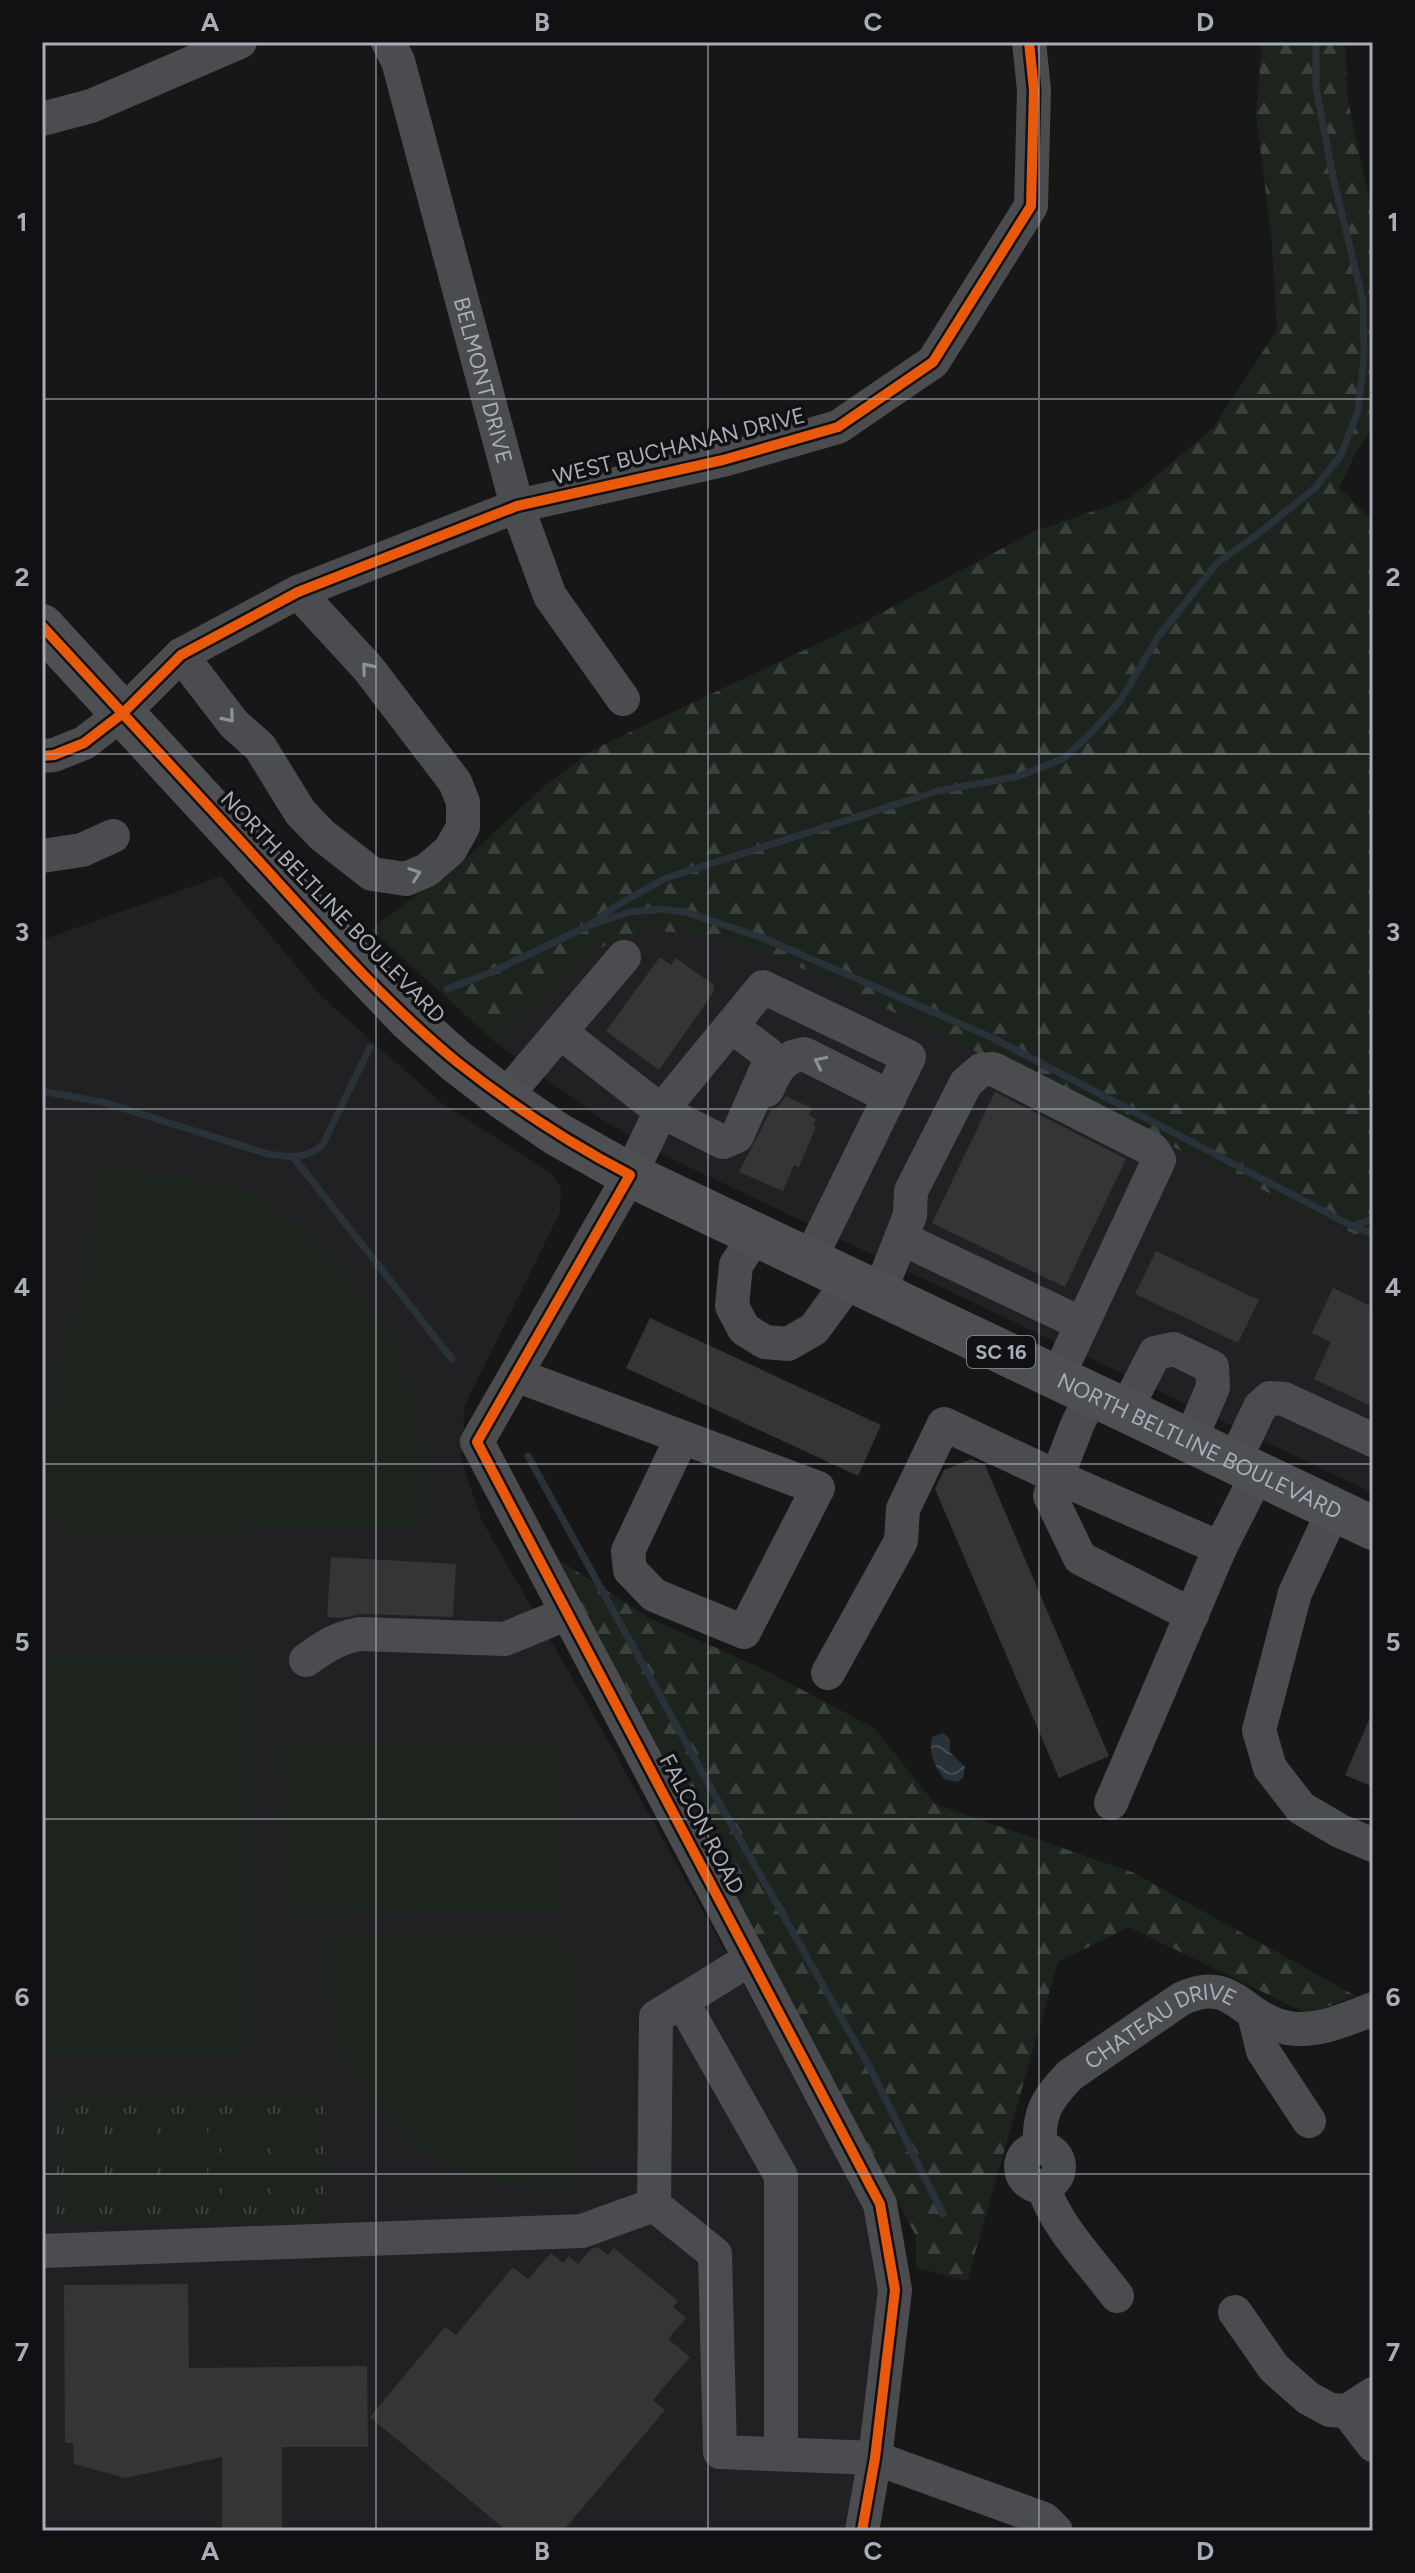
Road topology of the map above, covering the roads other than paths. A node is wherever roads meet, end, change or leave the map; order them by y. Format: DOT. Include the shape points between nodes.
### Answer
graph roads {
  1 [pos="240,42"];
  2 [pos="388,42"];
  3 [pos="1029,42"];
  4 [pos="42,119"];
  5 [pos="517,506"];
  6 [pos="298,592"];
  7 [pos="42,626"];
  8 [pos="181,655"];
  9 [pos="623,699"];
  10 [pos="123,713"];
  11 [pos="42,756"];
  12 [pos="113,836"];
  13 [pos="42,856"];
  14 [pos="624,957"];
  15 [pos="731,1026"];
  16 [pos="560,1032"];
  17 [pos="890,1097"];
  18 [pos="504,1098"];
  19 [pos="661,1111"];
  20 [pos="723,1142"];
  21 [pos="630,1175"];
  22 [pos="756,1235"];
  23 [pos="901,1238"];
  24 [pos="809,1261"];
  25 [pos="864,1287"];
  26 [pos="1082,1324"];
  27 [pos="516,1375"];
  28 [pos="1092,1395"];
  29 [pos="682,1437"];
  30 [pos="1373,1440"];
  31 [pos="1190,1441"];
  32 [pos="1246,1468"];
  33 [pos="1057,1477"];
  34 [pos="1362,1520"];
  35 [pos="1220,1548"];
  36 [pos="568,1613"];
  37 [pos="1192,1615"];
  38 [pos="306,1660"];
  39 [pos="828,1673"];
  40 [pos="1111,1803"];
  41 [pos="1373,1845"];
  42 [pos="750,1959"];
  43 [pos="682,2001"];
  44 [pos="1373,2009"];
  45 [pos="1254,2014"];
  46 [pos="1309,2121"];
  47 [pos="654,2205"];
  48 [pos="42,2251"];
  49 [pos="1117,2296"];
  50 [pos="1235,2312"];
  51 [pos="1360,2402"];
  52 [pos="1373,2445"];
  53 [pos="781,2454"];
  54 [pos="875,2458"];
  55 [pos="862,2531"];
  56 [pos="1056,2531"];
  1 -- 4 [label="street" via="91,106"];
  2 -- 5 [label="street, BELMONT DRIVE" via="398,61"];
  3 -- 5 [label="street, WEST BUCHANAN DRIVE" via="1034,90 1031,206 933,362 838,427 723,460"];
  5 -- 6 [label="street, WEST BUCHANAN DRIVE"];
  5 -- 9 [label="street, BELMONT DRIVE" via="550,596"];
  6 -- 8 [label="street, WEST BUCHANAN DRIVE"];
  8 -- 6 [label="street, one-way" via="234,724 260,747 300,812 322,835 372,874 406,879 427,870 450,850 463,827 463,802 455,782 368,668"];
  7 -- 10 [label="main road, NORTH BELTLINE BOULEVARD / SC 16"];
  8 -- 10 [label="street, WEST BUCHANAN DRIVE"];
  10 -- 11 [label="street, WEST BUCHANAN DRIVE" via="84,743"];
  10 -- 18 [label="main road, NORTH BELTLINE BOULEVARD / SC 16" via="375,985"];
  12 -- 13 [label="street" via="82,850"];
  14 -- 16 [label="street"];
  15 -- 17 [label="street, FALCON ROAD" via="763,987 909,1057"];
  15 -- 19 [label="street, FALCON ROAD"];
  15 -- 20 [label="street" via="770,1061 737,1136"];
  16 -- 18 [label="street"];
  16 -- 19 [label="street"];
  17 -- 20 [label="street, one-way" via="804,1054 792,1056 773,1075 748,1133 740,1142"];
  17 -- 24 [label="street"];
  18 -- 21 [label="main road, NORTH BELTLINE BOULEVARD / SC 16"];
  19 -- 20 [label="street"];
  19 -- 21 [label="street, FALCON ROAD"];
  21 -- 22 [label="main road, NORTH BELTLINE BOULEVARD / SC 16"];
  21 -- 27 [label="street, FALCON ROAD"];
  22 -- 24 [label="main road, NORTH BELTLINE BOULEVARD / SC 16"];
  22 -- 25 [label="street" via="736,1265 732,1306 744,1329 765,1342 788,1344"];
  23 -- 25 [label="street"];
  23 -- 26 [label="street"];
  23 -- 26 [label="street" via="910,1215 911,1191 966,1083 981,1070 993,1069 1153,1150 1159,1160"];
  24 -- 25 [label="main road, NORTH BELTLINE BOULEVARD / SC 16"];
  25 -- 28 [label="main road, NORTH BELTLINE BOULEVARD / SC 16"];
  26 -- 28 [label="street"];
  27 -- 29 [label="street"];
  27 -- 36 [label="street, FALCON ROAD" via="477,1442"];
  28 -- 31 [label="main road, NORTH BELTLINE BOULEVARD / SC 16"];
  28 -- 31 [label="street" via="1155,1353 1174,1349 1212,1367 1213,1387"];
  28 -- 33 [label="street"];
  29 -- 29 [label="street" via="818,1488 744,1632 654,1595 630,1570 628,1551"];
  30 -- 32 [label="street" via="1284,1399 1270,1398 1260,1407"];
  31 -- 32 [label="main road, NORTH BELTLINE BOULEVARD / SC 16"];
  32 -- 34 [label="main road, NORTH BELTLINE BOULEVARD / SC 16"];
  32 -- 35 [label="street"];
  33 -- 35 [label="street"];
  33 -- 37 [label="street" via="1050,1496 1080,1558"];
  33 -- 39 [label="street" via="944,1424 903,1509 901,1541"];
  34 -- 41 [label="street" via="1295,1593 1259,1730 1270,1768 1301,1808"];
  35 -- 37 [label="street"];
  36 -- 38 [label="street" via="505,1639 360,1634 329,1643"];
  36 -- 42 [label="street, FALCON ROAD"];
  37 -- 40 [label="street"];
  42 -- 43 [label="street"];
  42 -- 54 [label="street, FALCON ROAD" via="880,2204 895,2290"];
  43 -- 47 [label="street" via="656,2017"];
  43 -- 53 [label="street" via="781,2176"];
  44 -- 45 [label="street, CHATEAU DRIVE" via="1311,2028 1290,2028"];
  45 -- 46 [label="street" via="1263,2051"];
  45 -- 49 [label="street, CHATEAU DRIVE" via="1219,1991 1196,1992 1070,2075 1044,2108 1038,2125 1040,2148 1056,2156 1059,2169 1043,2186 1047,2199"];
  47 -- 48 [label="street" via="582,2231"];
  47 -- 53 [label="street" via="715,2254 720,2452"];
  50 -- 51 [label="street" via="1274,2368 1308,2398 1330,2410"];
  51 -- 52 [label="street"];
  53 -- 54 [label="street"];
  54 -- 55 [label="street, FALCON ROAD"];
  54 -- 56 [label="street" via="1044,2519"];
}
